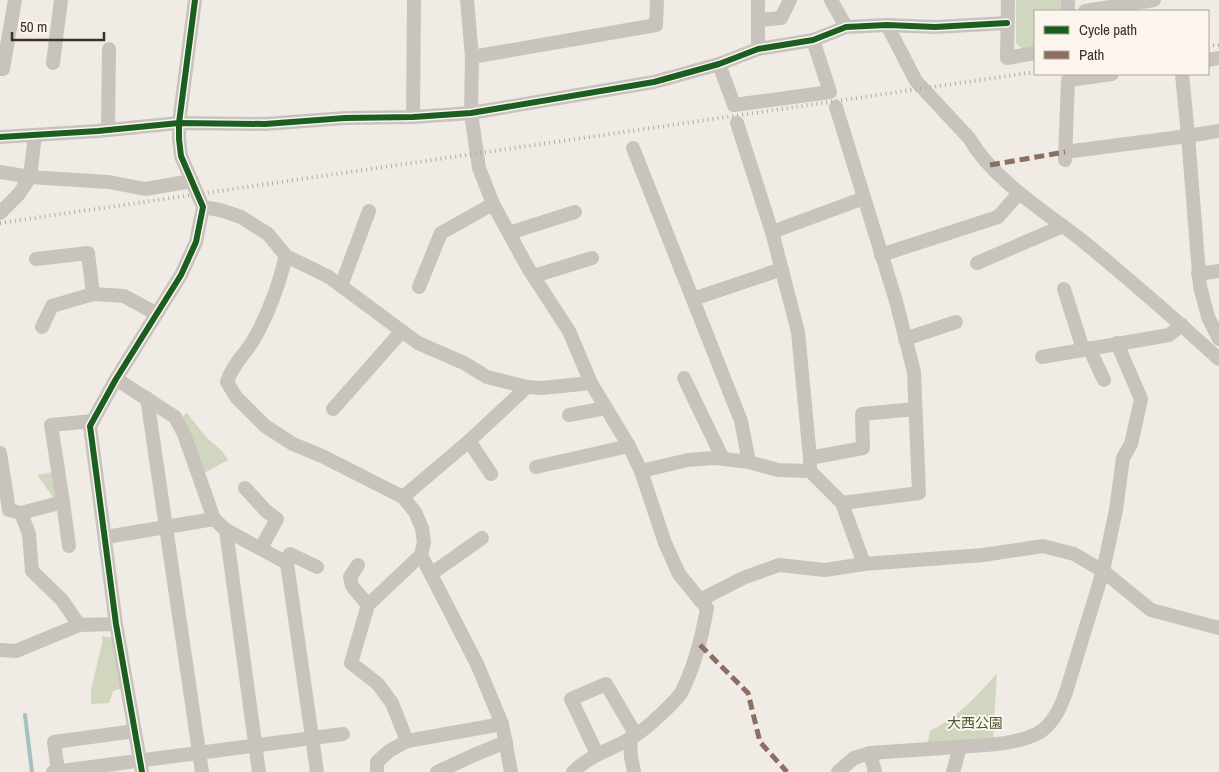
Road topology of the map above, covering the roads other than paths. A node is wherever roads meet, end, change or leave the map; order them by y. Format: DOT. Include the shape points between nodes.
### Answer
graph roads {
  1 [pos="15,0"];
  2 [pos="61,0"];
  3 [pos="195,0"];
  4 [pos="414,0"];
  5 [pos="467,0"];
  6 [pos="657,0"];
  7 [pos="758,0"];
  8 [pos="790,0"];
  9 [pos="831,0"];
  10 [pos="1008,0"];
  11 [pos="1154,0"];
  12 [pos="1091,10"];
  13 [pos="758,20"];
  14 [pos="1007,23"];
  15 [pos="887,25"];
  16 [pos="846,27"];
  17 [pos="813,40"];
  18 [pos="108,49"];
  19 [pos="758,49"];
  20 [pos="1034,53"];
  21 [pos="472,57"];
  22 [pos="53,63"];
  23 [pos="719,64"];
  24 [pos="0,69"];
  25 [pos="1105,75"];
  26 [pos="1182,75"];
  27 [pos="836,107"];
  28 [pos="470,113"];
  29 [pos="413,117"];
  30 [pos="179,123"];
  31 [pos="737,123"];
  32 [pos="108,130"];
  33 [pos="1219,131"];
  34 [pos="35,135"];
  35 [pos="1188,136"];
  36 [pos="0,137"];
  37 [pos="633,148"];
  38 [pos="0,172"];
  39 [pos="30,177"];
  40 [pos="192,181"];
  41 [pos="1019,192"];
  42 [pos="864,198"];
  43 [pos="492,204"];
  44 [pos="203,207"];
  45 [pos="369,211"];
  46 [pos="0,212"];
  47 [pos="575,212"];
  48 [pos="1063,226"];
  49 [pos="772,232"];
  50 [pos="509,233"];
  51 [pos="882,255"];
  52 [pos="286,256"];
  53 [pos="592,258"];
  54 [pos="36,259"];
  55 [pos="977,263"];
  56 [pos="782,269"];
  57 [pos="1219,271"];
  58 [pos="1198,274"];
  59 [pos="534,276"];
  60 [pos="341,286"];
  61 [pos="418,287"];
  62 [pos="1064,289"];
  63 [pos="93,294"];
  64 [pos="693,300"];
  65 [pos="156,314"];
  66 [pos="956,322"];
  67 [pos="1182,325"];
  68 [pos="42,328"];
  69 [pos="402,331"];
  70 [pos="905,339"];
  71 [pos="1219,339"];
  72 [pos="1117,343"];
  73 [pos="1086,349"];
  74 [pos="1042,357"];
  75 [pos="1219,359"];
  76 [pos="684,378"];
  77 [pos="116,379"];
  78 [pos="1104,380"];
  79 [pos="590,383"];
  80 [pos="527,387"];
  81 [pos="147,398"];
  82 [pos="606,408"];
  83 [pos="333,409"];
  84 [pos="915,409"];
  85 [pos="569,415"];
  86 [pos="93,421"];
  87 [pos="470,441"];
  88 [pos="629,446"];
  89 [pos="0,453"];
  90 [pos="723,459"];
  91 [pos="749,462"];
  92 [pos="810,465"];
  93 [pos="536,467"];
  94 [pos="642,471"];
  95 [pos="491,474"];
  96 [pos="245,488"];
  97 [pos="403,496"];
  98 [pos="62,502"];
  99 [pos="842,502"];
  100 [pos="10,511"];
  101 [pos="214,519"];
  102 [pos="165,528"];
  103 [pos="226,530"];
  104 [pos="106,537"];
  105 [pos="482,538"];
  106 [pos="69,546"];
  107 [pos="261,548"];
  108 [pos="421,555"];
  109 [pos="287,563"];
  110 [pos="864,564"];
  111 [pos="358,565"];
  112 [pos="317,567"];
  113 [pos="1103,571"];
  114 [pos="431,574"];
  115 [pos="700,600"];
  116 [pos="368,605"];
  117 [pos="116,624"];
  118 [pos="79,625"];
  119 [pos="1219,628"];
  120 [pos="0,650"];
  121 [pos="502,724"];
  122 [pos="135,731"];
  123 [pos="343,734"];
  124 [pos="633,737"];
  125 [pos="313,738"];
  126 [pos="407,741"];
  127 [pos="506,742"];
  128 [pos="255,745"];
  129 [pos="960,746"];
  130 [pos="199,753"];
  131 [pos="597,754"];
  132 [pos="870,754"];
  133 [pos="141,766"];
  134 [pos="58,771"];
  135 [pos="444,771"];
  136 [pos="53,772"];
  137 [pos="202,772"];
  138 [pos="259,772"];
  139 [pos="317,772"];
  140 [pos="377,772"];
  141 [pos="511,772"];
  142 [pos="573,772"];
  143 [pos="634,772"];
  144 [pos="838,772"];
  145 [pos="875,772"];
  146 [pos="953,772"];
  1 -- 24 [label="street" via="4,69"];
  2 -- 22 [label="street"];
  3 -- 30 [label="street"];
  4 -- 29 [label="street"];
  5 -- 21 [label="street"];
  6 -- 21 [label="street" via="656,24"];
  7 -- 13 [label="street"];
  8 -- 13 [label="street" via="781,18"];
  9 -- 16 [label="street"];
  10 -- 14 [label="street"];
  11 -- 12 [label="street"];
  13 -- 19 [label="street"];
  14 -- 15 [label="street" via="935,27"];
  14 -- 20 [label="street" via="1007,58"];
  15 -- 16 [label="street"];
  15 -- 41 [label="street" via="916,81"];
  16 -- 17 [label="street"];
  17 -- 19 [label="street"];
  17 -- 23 [label="street" via="830,92 734,105"];
  18 -- 32 [label="street"];
  19 -- 23 [label="street"];
  21 -- 28 [label="street"];
  23 -- 28 [label="street" via="654,82"];
  25 -- 35 [label="street" via="1068,80 1065,156"];
  26 -- 35 [label="street"];
  27 -- 42 [label="street"];
  28 -- 29 [label="street"];
  28 -- 43 [label="street" via="479,168"];
  29 -- 30 [label="street" via="265,124"];
  30 -- 32 [label="street"];
  30 -- 40 [label="street" via="181,156"];
  31 -- 49 [label="street"];
  32 -- 34 [label="street"];
  33 -- 35 [label="street"];
  34 -- 36 [label="street"];
  34 -- 39 [label="street"];
  35 -- 58 [label="street"];
  37 -- 64 [label="street"];
  38 -- 39 [label="street"];
  39 -- 40 [label="street" via="109,182 145,189"];
  39 -- 46 [label="street" via="19,194"];
  40 -- 44 [label="street"];
  41 -- 48 [label="street"];
  41 -- 51 [label="street" via="998,217"];
  42 -- 49 [label="street"];
  42 -- 51 [label="street"];
  43 -- 50 [label="street"];
  43 -- 61 [label="street" via="441,233"];
  44 -- 52 [label="street" via="241,217 268,234"];
  44 -- 65 [label="street" via="189,260"];
  45 -- 60 [label="street"];
  47 -- 50 [label="street"];
  48 -- 55 [label="street"];
  48 -- 67 [label="street"];
  49 -- 56 [label="street"];
  50 -- 59 [label="street"];
  51 -- 70 [label="street"];
  52 -- 60 [label="street"];
  52 -- 97 [label="street" via="264,320 253,341 231,369 227,382 236,397 265,426 293,444"];
  53 -- 59 [label="street"];
  54 -- 63 [label="street" via="88,253"];
  56 -- 64 [label="street"];
  56 -- 92 [label="street" via="798,332"];
  57 -- 58 [label="street"];
  58 -- 71 [label="street" via="1208,317"];
  59 -- 79 [label="street" via="569,331"];
  60 -- 69 [label="street"];
  62 -- 73 [label="street"];
  63 -- 65 [label="street" via="124,296"];
  63 -- 68 [label="street" via="52,306"];
  64 -- 91 [label="street" via="741,421"];
  65 -- 77 [label="street"];
  66 -- 70 [label="street"];
  67 -- 72 [label="street" via="1169,335"];
  67 -- 75 [label="street"];
  69 -- 80 [label="street" via="418,343 488,377"];
  69 -- 83 [label="street"];
  70 -- 84 [label="street" via="914,372"];
  72 -- 73 [label="street"];
  72 -- 113 [label="street" via="1141,399 1130,444 1123,458"];
  73 -- 74 [label="street"];
  73 -- 78 [label="street"];
  76 -- 90 [label="street"];
  77 -- 81 [label="street"];
  77 -- 86 [label="street"];
  79 -- 80 [label="street"];
  79 -- 82 [label="street"];
  80 -- 87 [label="street"];
  81 -- 101 [label="street" via="176,417"];
  81 -- 102 [label="street"];
  82 -- 85 [label="street"];
  82 -- 88 [label="street"];
  84 -- 92 [label="street" via="862,414 863,448"];
  84 -- 99 [label="street" via="919,493"];
  86 -- 98 [label="street" via="50,425"];
  86 -- 104 [label="street" via="90,426"];
  87 -- 95 [label="street"];
  87 -- 97 [label="street"];
  88 -- 93 [label="street"];
  88 -- 94 [label="street"];
  89 -- 100 [label="street"];
  90 -- 91 [label="street"];
  90 -- 94 [label="street" via="688,460"];
  91 -- 92 [label="street" via="778,470"];
  92 -- 99 [label="street"];
  94 -- 115 [label="street" via="665,543 679,574"];
  96 -- 107 [label="street" via="266,512 277,519"];
  97 -- 108 [label="street" via="416,512 422,528 424,542"];
  98 -- 100 [label="street"];
  98 -- 106 [label="street"];
  99 -- 110 [label="street"];
  100 -- 118 [label="street" via="29,534 32,571 62,600"];
  101 -- 102 [label="street"];
  101 -- 103 [label="street"];
  102 -- 104 [label="street"];
  102 -- 130 [label="street"];
  103 -- 107 [label="street"];
  103 -- 128 [label="street"];
  104 -- 117 [label="street"];
  105 -- 114 [label="street"];
  107 -- 109 [label="street"];
  108 -- 114 [label="street"];
  108 -- 116 [label="street"];
  109 -- 112 [label="street" via="290,554"];
  109 -- 125 [label="street"];
  110 -- 113 [label="street" via="983,556 1043,546 1074,554"];
  110 -- 115 [label="street" via="825,570 779,565 743,578"];
  111 -- 116 [label="street" via="350,578 352,586"];
  113 -- 119 [label="street" via="1151,610"];
  113 -- 129 [label="street" via="1061,708 1054,718 1040,732 1024,739"];
  114 -- 121 [label="street" via="477,664"];
  115 -- 124 [label="street" via="707,608 700,644 680,694"];
  116 -- 126 [label="street" via="352,663 378,684 392,703"];
  117 -- 118 [label="street"];
  117 -- 122 [label="street"];
  118 -- 120 [label="street" via="16,651"];
  121 -- 126 [label="street"];
  121 -- 127 [label="street"];
  122 -- 133 [label="street"];
  122 -- 134 [label="street" via="54,742"];
  123 -- 125 [label="street"];
  124 -- 131 [label="street"];
  124 -- 131 [label="street" via="606,684 571,699"];
  124 -- 143 [label="street" via="631,758"];
  125 -- 128 [label="street"];
  125 -- 139 [label="street"];
  126 -- 140 [label="street" via="377,762"];
  127 -- 135 [label="street"];
  127 -- 141 [label="street"];
  128 -- 130 [label="street"];
  128 -- 138 [label="street"];
  129 -- 132 [label="street"];
  129 -- 146 [label="street"];
  130 -- 133 [label="street"];
  130 -- 137 [label="street"];
  131 -- 142 [label="street"];
  132 -- 144 [label="street" via="854,758"];
  132 -- 145 [label="street"];
  133 -- 134 [label="street"];
  134 -- 136 [label="street"];
}
